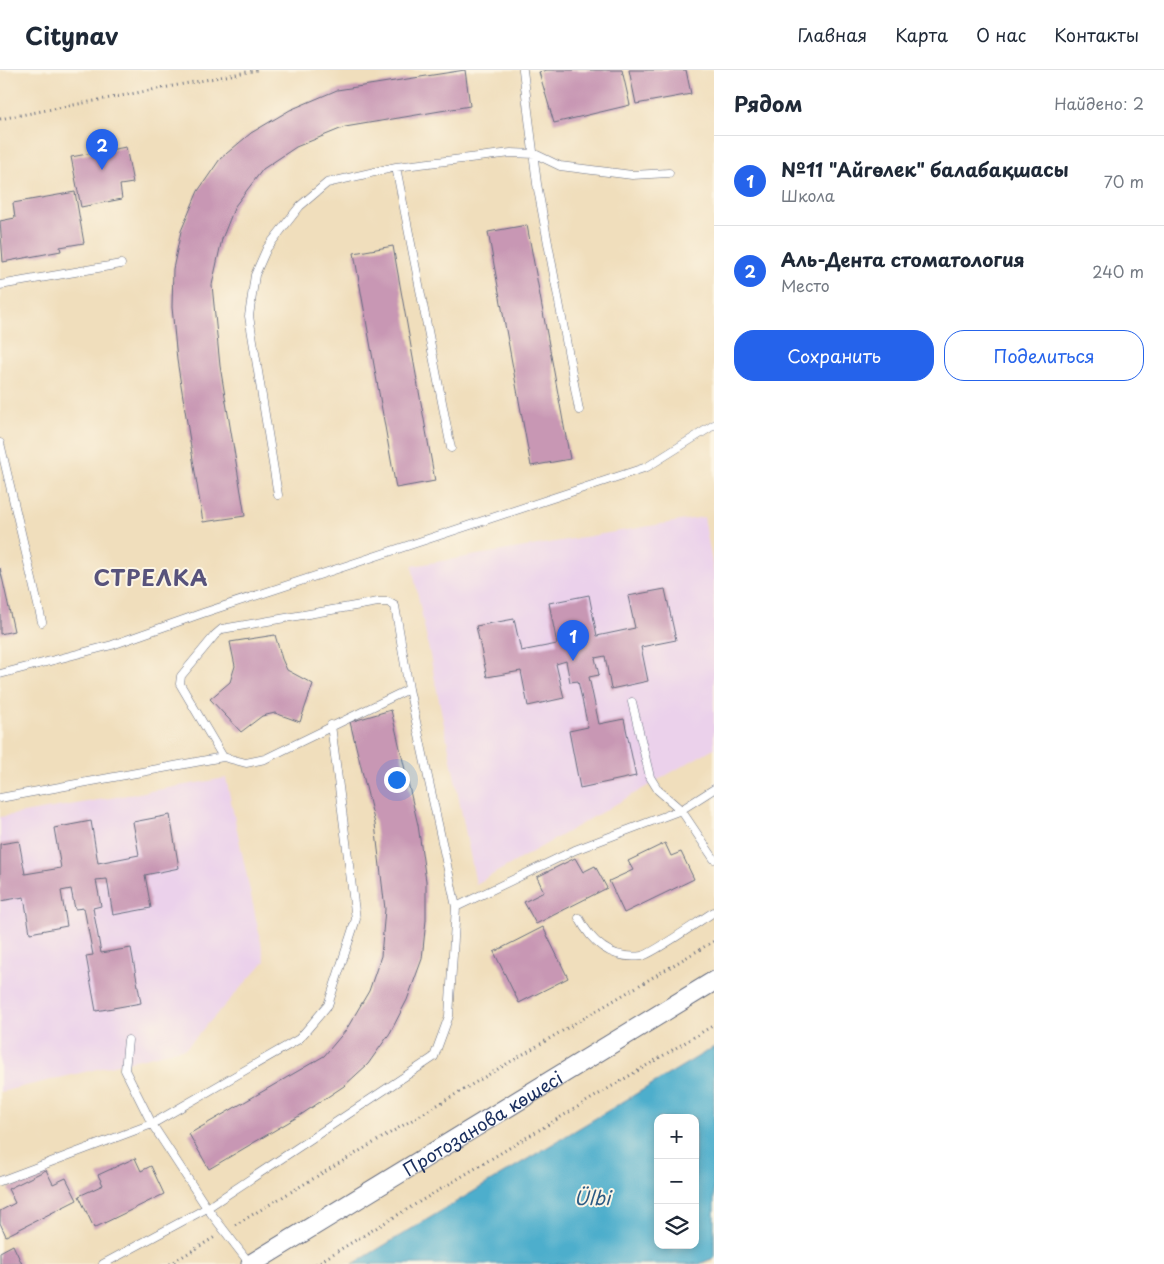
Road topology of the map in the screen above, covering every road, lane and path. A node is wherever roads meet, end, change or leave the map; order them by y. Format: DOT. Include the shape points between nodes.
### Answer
graph roads {
  1 [pos="257,70"];
  2 [pos="523,70"];
  3 [pos="0,119"];
  4 [pos="535,154"];
  5 [pos="396,167"];
  6 [pos="669,173"];
  7 [pos="121,264"];
  8 [pos="0,285"];
  9 [pos="579,410"];
  10 [pos="714,426"];
  11 [pos="0,443"];
  12 [pos="451,448"];
  13 [pos="278,496"];
  14 [pos="42,622"];
  15 [pos="0,674"];
  16 [pos="409,689"];
  17 [pos="632,702"];
  18 [pos="331,725"];
  19 [pos="223,757"];
  20 [pos="714,789"];
  21 [pos="0,798"];
  22 [pos="681,810"];
  23 [pos="714,859"];
  24 [pos="456,907"];
  25 [pos="714,912"];
  26 [pos="579,918"];
  27 [pos="714,941"];
  28 [pos="714,981"];
  29 [pos="714,1025"];
  30 [pos="128,1040"];
  31 [pos="152,1124"];
  32 [pos="0,1182"];
  33 [pos="207,1208"];
  34 [pos="226,1230"];
  35 [pos="103,1264"];
  36 [pos="170,1264"];
  37 [pos="250,1264"];
  38 [pos="316,1264"];
  1 -- 3 [label="path"];
  2 -- 4 [label="lane"];
  4 -- 5 [label="lane" via="511,153"];
  4 -- 6 [label="lane" via="560,166 632,175"];
  4 -- 9 [label="lane" via="537,184"];
  5 -- 12 [label="lane"];
  5 -- 13 [label="lane" via="327,183 295,213 267,248 255,275 249,316"];
  7 -- 8 [label="lane"];
  10 -- 15 [label="lane" via="648,467 112,645"];
  11 -- 14 [label="lane"];
  16 -- 18 [label="lane"];
  16 -- 19 [label="lane" via="395,606 388,602 222,628 181,676 180,684"];
  16 -- 24 [label="lane"];
  17 -- 22 [label="lane" via="650,777 658,790"];
  18 -- 19 [label="lane" via="265,759 246,763"];
  18 -- 31 [label="lane" via="356,919 328,1005 299,1039"];
  19 -- 21 [label="lane"];
  20 -- 22 [label="lane"];
  22 -- 23 [label="lane"];
  22 -- 24 [label="lane" via="574,850"];
  24 -- 33 [label="lane" via="449,1016 434,1058"];
  25 -- 26 [label="lane" via="643,956 609,954 586,932"];
  27 -- 34 [label="path"];
  28 -- 37 [label="street, Протозанова көшесі"];
  29 -- 38 [label="path"];
  30 -- 31 [label="lane" via="125,1070"];
  31 -- 32 [label="lane"];
  31 -- 33 [label="lane"];
  33 -- 34 [label="lane"];
  33 -- 35 [label="lane"];
  34 -- 36 [label="path"];
  34 -- 37 [label="lane"];
}
